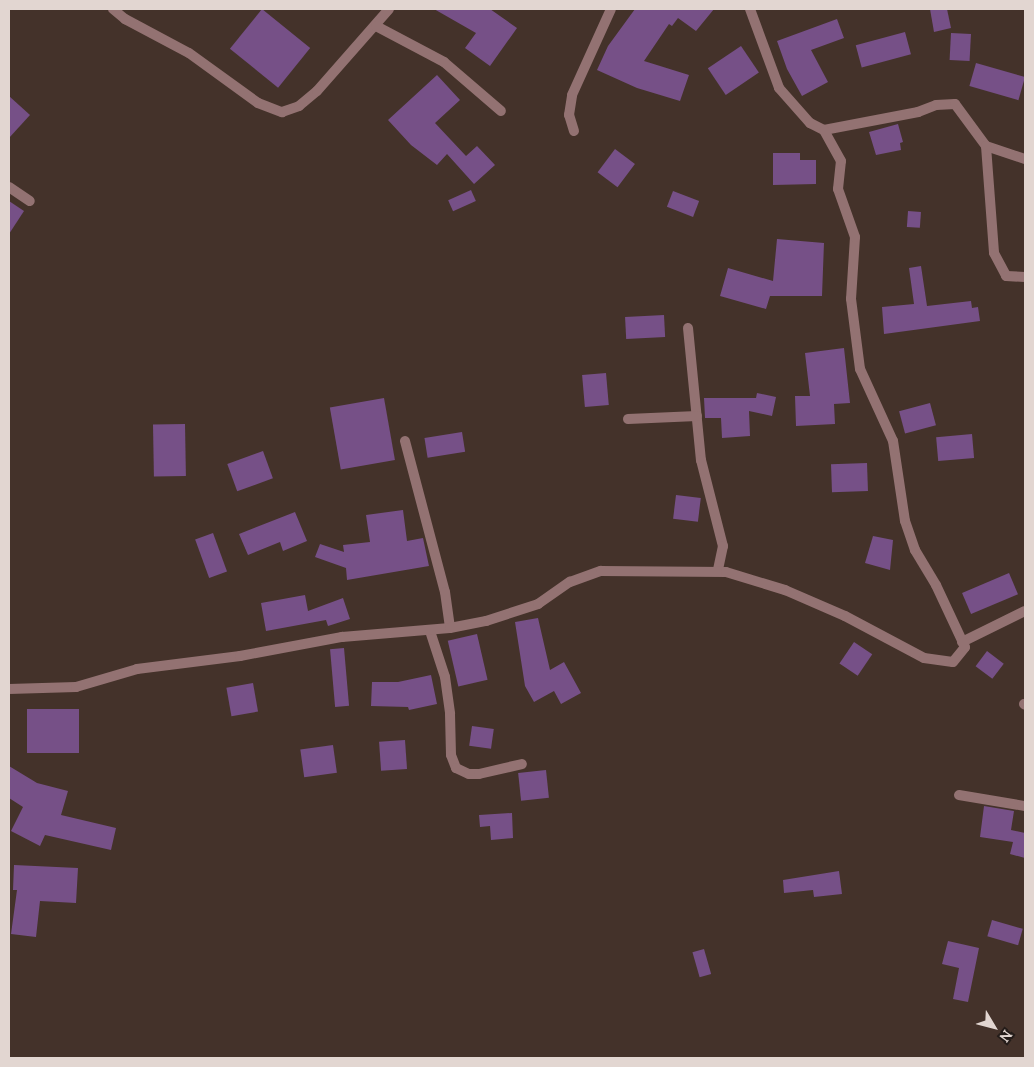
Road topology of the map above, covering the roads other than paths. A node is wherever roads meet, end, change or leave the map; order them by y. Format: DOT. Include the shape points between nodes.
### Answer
graph roads {
  1 [pos="113,9"];
  2 [pos="389,9"];
  3 [pos="611,9"];
  4 [pos="750,9"];
  5 [pos="376,26"];
  6 [pos="502,112"];
  7 [pos="824,130"];
  8 [pos="574,131"];
  9 [pos="986,146"];
  10 [pos="1025,159"];
  11 [pos="9,187"];
  12 [pos="30,201"];
  13 [pos="1025,277"];
  14 [pos="688,328"];
  15 [pos="697,416"];
  16 [pos="628,419"];
  17 [pos="405,441"];
  18 [pos="718,570"];
  19 [pos="1025,612"];
  20 [pos="450,628"];
  21 [pos="430,631"];
  22 [pos="962,642"];
  23 [pos="9,689"];
  24 [pos="522,764"];
  25 [pos="959,795"];
  26 [pos="1025,806"];
  1 -- 5 [label="street" via="125,19 189,53 258,102 282,112 291,111 308,99"];
  2 -- 5 [label="street"];
  3 -- 8 [label="street" via="572,95 569,115"];
  4 -- 7 [label="street" via="779,88 798,113"];
  5 -- 6 [label="street" via="444,62"];
  7 -- 9 [label="street" via="918,112 936,105 955,104"];
  7 -- 22 [label="street" via="841,161 838,189 855,237 852,299 860,368 893,441 905,521 915,550 936,585"];
  9 -- 10 [label="street"];
  9 -- 13 [label="street" via="994,253 1006,276"];
  11 -- 12 [label="street"];
  14 -- 15 [label="street"];
  15 -- 16 [label="street"];
  15 -- 18 [label="street" via="701,460 723,546"];
  17 -- 20 [label="street" via="445,592"];
  18 -- 20 [label="street" via="601,572 570,582 538,604 486,621"];
  18 -- 22 [label="street" via="785,590 845,616 933,662 953,662 965,647"];
  19 -- 22 [label="street"];
  20 -- 21 [label="street"];
  21 -- 23 [label="street" via="342,637 240,656 137,669 76,687"];
  21 -- 24 [label="street" via="444,677 450,714 451,755 456,768 479,774"];
  25 -- 26 [label="street"];
}
